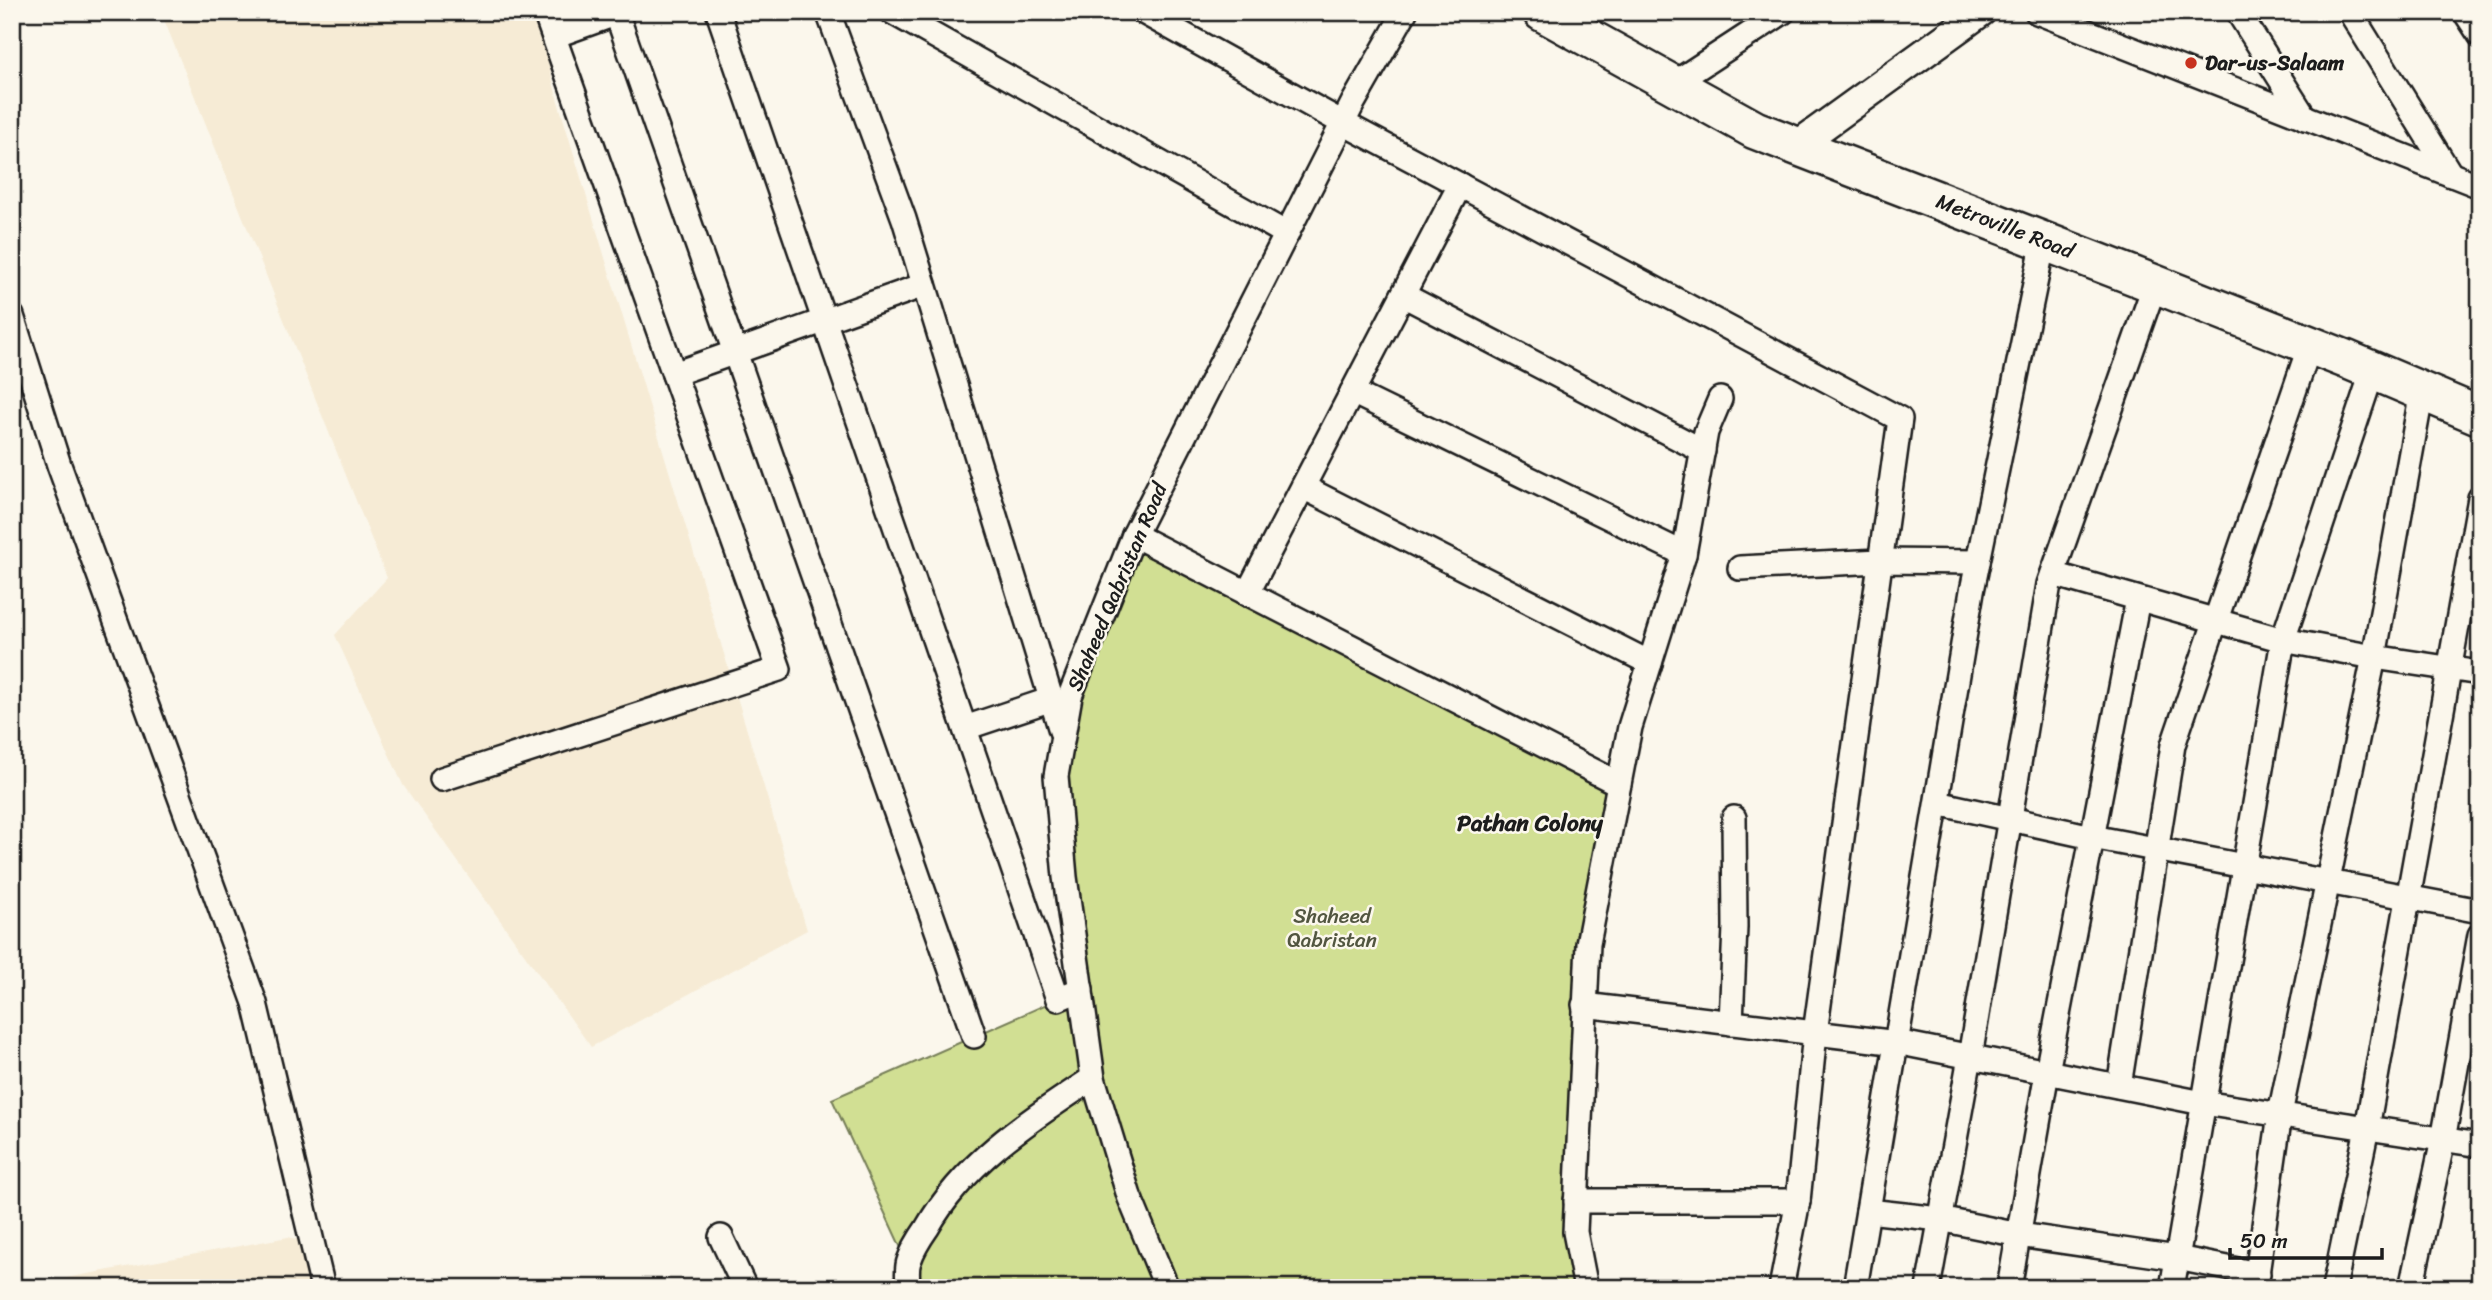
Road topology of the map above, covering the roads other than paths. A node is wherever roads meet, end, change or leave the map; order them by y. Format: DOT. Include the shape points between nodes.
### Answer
graph roads {
  1 [pos="545,12"];
  2 [pos="718,12"];
  3 [pos="828,12"];
  4 [pos="892,12"];
  5 [pos="1143,12"];
  6 [pos="1405,12"];
  7 [pos="1542,12"];
  8 [pos="1783,12"];
  9 [pos="1981,12"];
  10 [pos="2037,12"];
  11 [pos="2238,12"];
  12 [pos="2350,12"];
  13 [pos="2465,12"];
  14 [pos="618,13"];
  15 [pos="2480,35"];
  16 [pos="554,36"];
  17 [pos="1673,84"];
  18 [pos="2305,118"];
  19 [pos="1343,123"];
  20 [pos="1796,146"];
  21 [pos="2451,174"];
  22 [pos="1460,185"];
  23 [pos="2480,186"];
  24 [pos="1287,234"];
  25 [pos="2044,240"];
  26 [pos="2155,284"];
  27 [pos="924,285"];
  28 [pos="1403,295"];
  29 [pos="12,316"];
  30 [pos="824,320"];
  31 [pos="2309,345"];
  32 [pos="734,352"];
  33 [pos="2372,370"];
  34 [pos="674,374"];
  35 [pos="2422,391"];
  36 [pos="1352,392"];
  37 [pos="1720,399"];
  38 [pos="2480,416"];
  39 [pos="1703,451"];
  40 [pos="1303,487"];
  41 [pos="2480,498"];
  42 [pos="1134,536"];
  43 [pos="1684,554"];
  44 [pos="1880,561"];
  45 [pos="1978,562"];
  46 [pos="1740,568"];
  47 [pos="2053,574"];
  48 [pos="1247,594"];
  49 [pos="2138,599"];
  50 [pos="2215,621"];
  51 [pos="2283,640"];
  52 [pos="2374,657"];
  53 [pos="1650,663"];
  54 [pos="2449,667"];
  55 [pos="2480,673"];
  56 [pos="1052,699"];
  57 [pos="965,728"];
  58 [pos="1063,737"];
  59 [pos="442,779"];
  60 [pos="1619,784"];
  61 [pos="1937,803"];
  62 [pos="1734,818"];
  63 [pos="2010,819"];
  64 [pos="2092,837"];
  65 [pos="2157,849"];
  66 [pos="2244,866"];
  67 [pos="2328,882"];
  68 [pos="2408,897"];
  69 [pos="2480,911"];
  70 [pos="2480,935"];
  71 [pos="1081,989"];
  72 [pos="1584,1005"];
  73 [pos="1731,1023"];
  74 [pos="1815,1033"];
  75 [pos="974,1036"];
  76 [pos="1897,1043"];
  77 [pos="1970,1057"];
  78 [pos="2047,1072"];
  79 [pos="1093,1079"];
  80 [pos="2119,1086"];
  81 [pos="2203,1102"];
  82 [pos="2280,1114"];
  83 [pos="2367,1128"];
  84 [pos="2443,1140"];
  85 [pos="2480,1145"];
  86 [pos="1576,1201"];
  87 [pos="1798,1201"];
  88 [pos="1868,1211"];
  89 [pos="1940,1219"];
  90 [pos="2019,1235"];
  91 [pos="721,1237"];
  92 [pos="2177,1258"];
  93 [pos="2256,1281"];
  94 [pos="323,1288"];
  95 [pos="745,1288"];
  96 [pos="908,1288"];
  97 [pos="1167,1288"];
  98 [pos="1587,1288"];
  99 [pos="1781,1288"];
  100 [pos="1855,1288"];
  101 [pos="1928,1288"];
  102 [pos="2009,1288"];
  103 [pos="2172,1288"];
  104 [pos="2334,1288"];
  105 [pos="2411,1288"];
  1 -- 16 [label="street"];
  2 -- 30 [label="street"];
  3 -- 27 [label="street"];
  4 -- 24 [label="street"];
  5 -- 19 [label="street"];
  6 -- 19 [label="street, Shaheed Qabristan Road"];
  7 -- 17 [label="main road, Metroville Road"];
  8 -- 17 [label="street"];
  9 -- 20 [label="street"];
  10 -- 18 [label="street"];
  11 -- 18 [label="street"];
  12 -- 21 [label="street"];
  13 -- 15 [label="street"];
  14 -- 16 [label="street"];
  14 -- 32 [label="street"];
  16 -- 34 [label="street"];
  17 -- 20 [label="main road, Metroville Road" via="1755,130"];
  18 -- 21 [label="street"];
  19 -- 22 [label="street"];
  19 -- 24 [label="street, Shaheed Qabristan Road"];
  20 -- 25 [label="main road, Metroville Road"];
  21 -- 23 [label="street"];
  22 -- 28 [label="street"];
  22 -- 44 [label="street" via="1900,419"];
  24 -- 42 [label="street, Shaheed Qabristan Road"];
  25 -- 26 [label="main road, Metroville Road"];
  25 -- 45 [label="street"];
  26 -- 31 [label="main road, Metroville Road"];
  26 -- 47 [label="street"];
  27 -- 30 [label="street"];
  27 -- 56 [label="street"];
  28 -- 36 [label="street"];
  28 -- 39 [label="street"];
  29 -- 94 [label="street" via="59,465 255,1003"];
  30 -- 32 [label="street"];
  30 -- 57 [label="street"];
  31 -- 33 [label="main road, Metroville Road"];
  31 -- 50 [label="street"];
  32 -- 34 [label="street"];
  32 -- 75 [label="street"];
  33 -- 35 [label="main road, Metroville Road"];
  33 -- 51 [label="street"];
  34 -- 59 [label="street" via="779,669"];
  35 -- 38 [label="main road, Metroville Road"];
  35 -- 52 [label="street"];
  36 -- 40 [label="street"];
  36 -- 43 [label="street"];
  37 -- 39 [label="street"];
  39 -- 43 [label="street"];
  40 -- 48 [label="street"];
  40 -- 53 [label="street"];
  41 -- 54 [label="street"];
  42 -- 48 [label="street"];
  42 -- 58 [label="street, Shaheed Qabristan Road" via="1070,696"];
  43 -- 53 [label="street"];
  44 -- 45 [label="street"];
  44 -- 46 [label="street"];
  44 -- 74 [label="street"];
  45 -- 61 [label="street"];
  47 -- 49 [label="street"];
  47 -- 63 [label="street"];
  48 -- 60 [label="street"];
  49 -- 50 [label="street"];
  49 -- 64 [label="street"];
  50 -- 51 [label="street"];
  50 -- 65 [label="street" via="2173,745"];
  51 -- 52 [label="street"];
  51 -- 66 [label="street"];
  52 -- 54 [label="street"];
  52 -- 67 [label="street"];
  53 -- 60 [label="street"];
  54 -- 55 [label="street"];
  54 -- 68 [label="street"];
  56 -- 57 [label="street"];
  56 -- 58 [label="street"];
  57 -- 71 [label="street" via="1058,999"];
  58 -- 71 [label="street, Shaheed Qabristan Road" via="1056,776"];
  60 -- 72 [label="street" via="1588,944"];
  61 -- 63 [label="street"];
  61 -- 76 [label="street"];
  62 -- 73 [label="street"];
  63 -- 64 [label="street"];
  63 -- 77 [label="street"];
  64 -- 65 [label="street"];
  64 -- 78 [label="street"];
  65 -- 66 [label="street"];
  65 -- 80 [label="street"];
  66 -- 67 [label="street"];
  66 -- 81 [label="street"];
  67 -- 68 [label="street"];
  67 -- 82 [label="street"];
  68 -- 69 [label="street"];
  68 -- 83 [label="street"];
  70 -- 84 [label="street"];
  71 -- 79 [label="street, Shaheed Qabristan Road"];
  72 -- 73 [label="street"];
  72 -- 86 [label="street"];
  73 -- 74 [label="street"];
  74 -- 76 [label="street"];
  74 -- 87 [label="street"];
  76 -- 77 [label="street"];
  76 -- 88 [label="street"];
  77 -- 78 [label="street"];
  77 -- 89 [label="street"];
  78 -- 80 [label="street"];
  78 -- 90 [label="street"];
  79 -- 96 [label="street" via="1027,1122 975,1165 935,1213 918,1243 908,1263"];
  79 -- 97 [label="street, Shaheed Qabristan Road" via="1129,1196"];
  80 -- 81 [label="street"];
  81 -- 82 [label="street"];
  81 -- 92 [label="street"];
  82 -- 83 [label="street"];
  82 -- 93 [label="street"];
  83 -- 84 [label="street"];
  83 -- 104 [label="street"];
  84 -- 85 [label="street"];
  84 -- 105 [label="street"];
  86 -- 87 [label="street"];
  86 -- 98 [label="street" via="1575,1232"];
  87 -- 99 [label="street"];
  88 -- 89 [label="street"];
  88 -- 100 [label="street"];
  89 -- 90 [label="street"];
  89 -- 101 [label="street"];
  90 -- 92 [label="street"];
  90 -- 102 [label="street"];
  91 -- 95 [label="street"];
  92 -- 93 [label="street"];
  92 -- 103 [label="street"];
}
